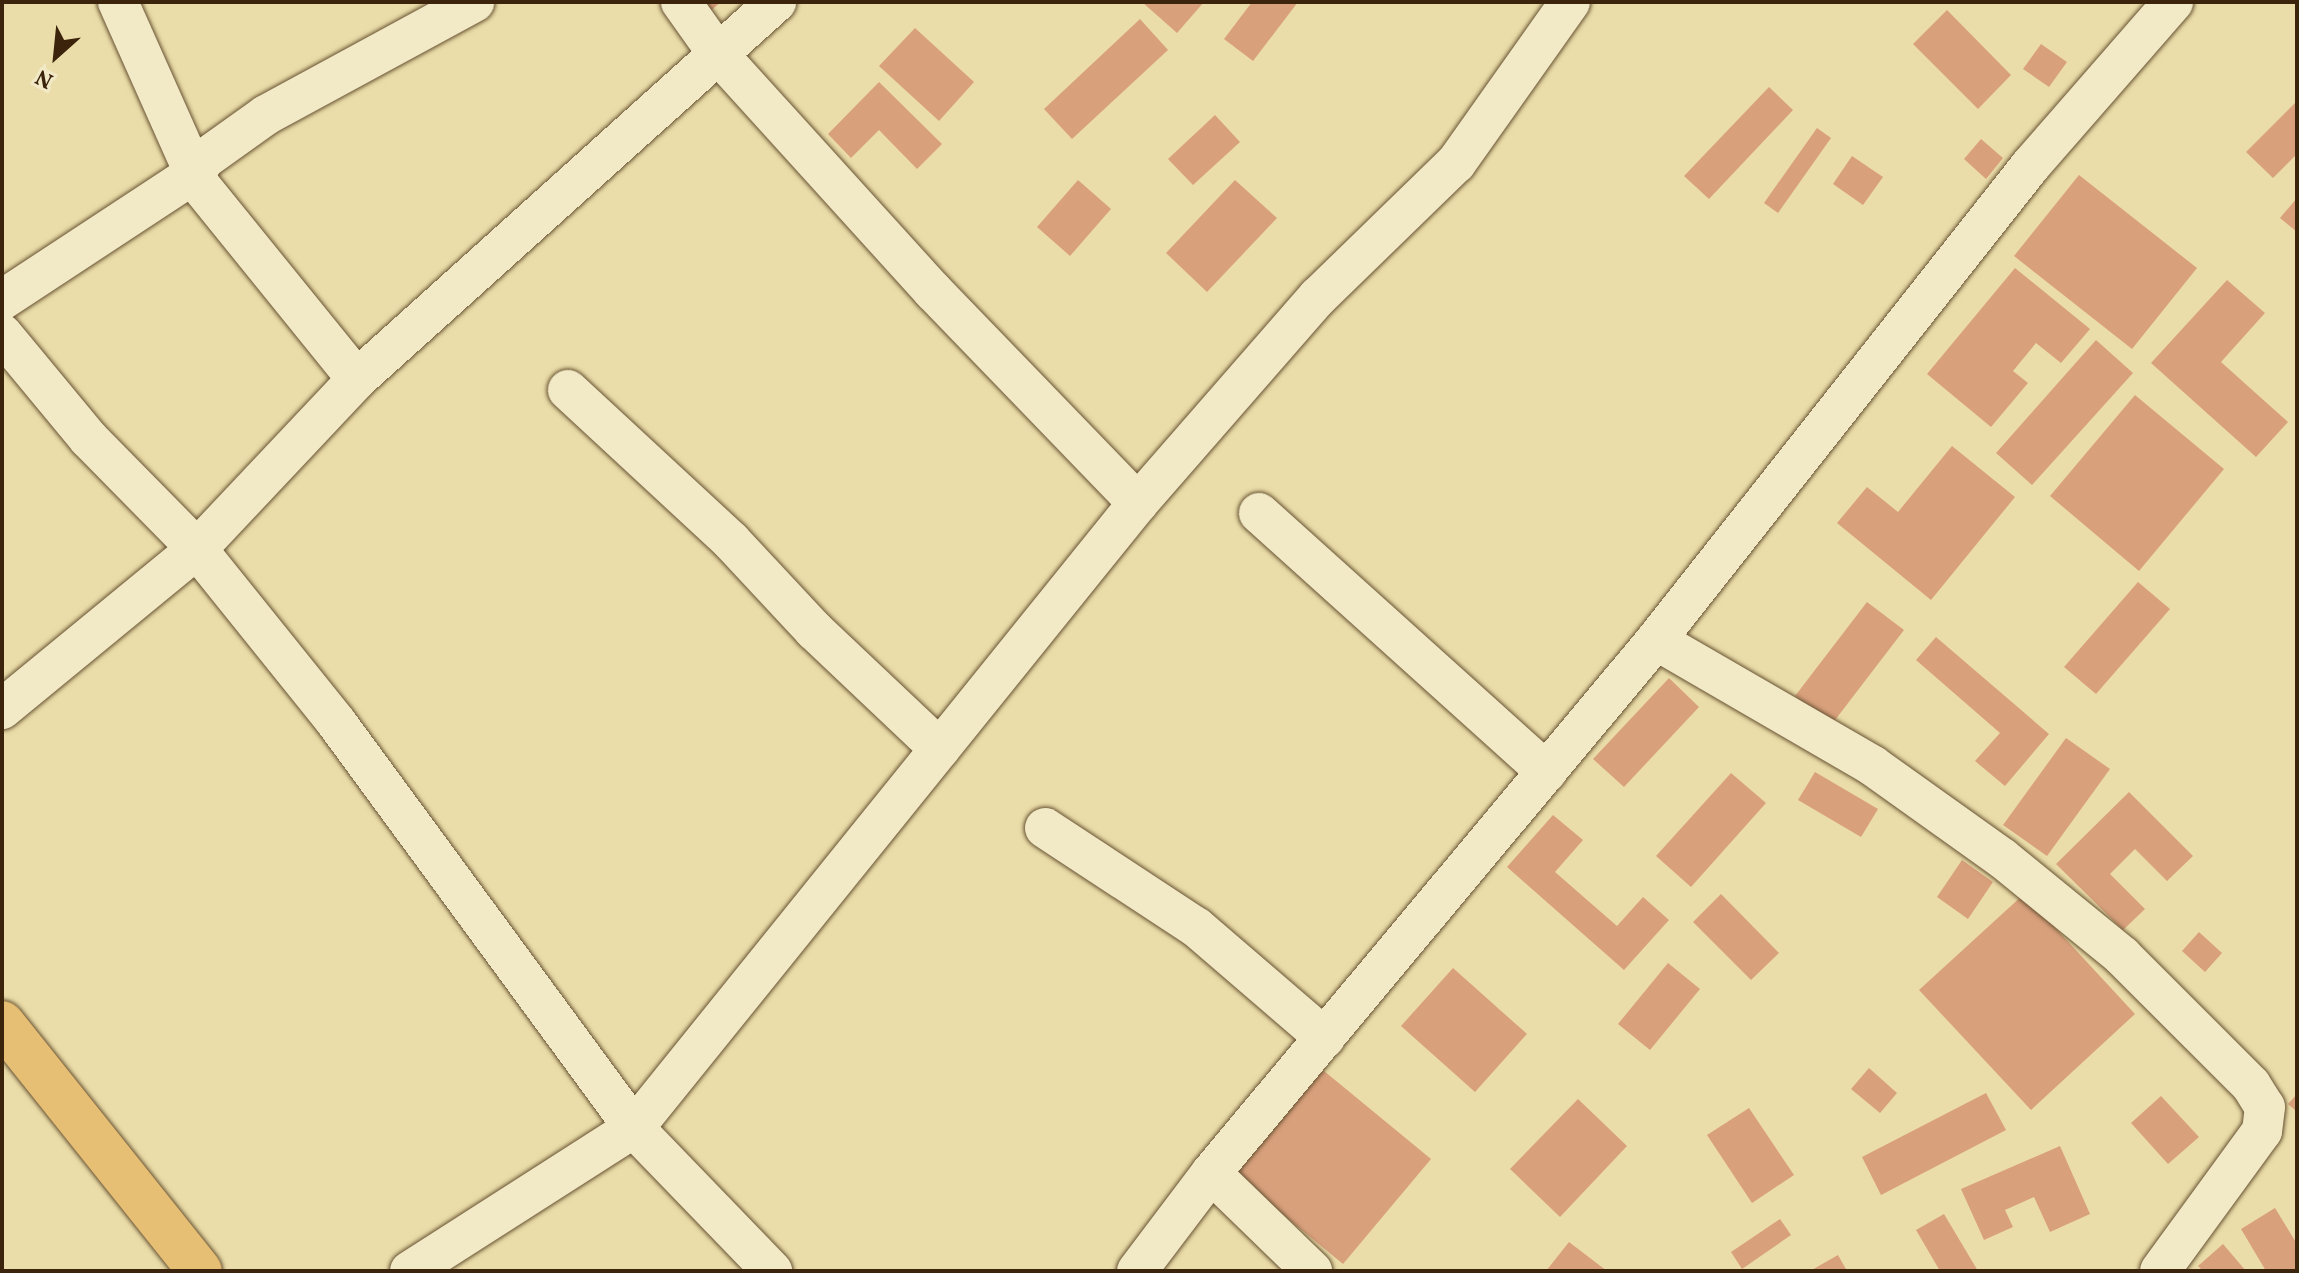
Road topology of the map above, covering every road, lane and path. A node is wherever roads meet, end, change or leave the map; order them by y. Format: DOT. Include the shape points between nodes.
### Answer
graph roads {
  1 [pos="118,2"];
  2 [pos="474,2"];
  3 [pos="681,2"];
  4 [pos="776,2"];
  5 [pos="1570,2"];
  6 [pos="2173,2"];
  7 [pos="718,54"];
  8 [pos="197,172"];
  9 [pos="2,300"];
  10 [pos="2,334"];
  11 [pos="357,379"];
  12 [pos="568,390"];
  13 [pos="1138,503"];
  14 [pos="1259,513"];
  15 [pos="197,549"];
  16 [pos="1656,640"];
  17 [pos="2,709"];
  18 [pos="940,749"];
  19 [pos="1547,772"];
  20 [pos="1045,828"];
  21 [pos="2,1023"];
  22 [pos="1325,1038"];
  23 [pos="634,1128"];
  24 [pos="1211,1173"];
  25 [pos="200,1271"];
  26 [pos="410,1271"];
  27 [pos="772,1271"];
  28 [pos="1137,1271"];
  29 [pos="1312,1271"];
  30 [pos="2160,1271"];
  1 -- 8 [label="street"];
  2 -- 8 [label="street" via="266,115 203,160"];
  3 -- 7 [label="street"];
  4 -- 7 [label="street"];
  5 -- 13 [label="street" via="1456,163 1318,297"];
  6 -- 16 [label="street" via="2031,165"];
  7 -- 11 [label="street"];
  7 -- 13 [label="street" via="933,291"];
  8 -- 9 [label="street"];
  8 -- 11 [label="street" via="199,184"];
  10 -- 15 [label="street" via="89,439"];
  11 -- 15 [label="street"];
  12 -- 18 [label="street" via="731,541 814,630"];
  13 -- 18 [label="street"];
  14 -- 19 [label="street"];
  15 -- 17 [label="street"];
  15 -- 23 [label="street" via="336,722"];
  16 -- 19 [label="street"];
  16 -- 30 [label="street" via="1873,766 2002,858 2122,956 2251,1085 2265,1107 2262,1131"];
  18 -- 23 [label="street"];
  19 -- 22 [label="street"];
  20 -- 22 [label="street" via="1196,927"];
  21 -- 25 [label="main road"];
  22 -- 24 [label="street"];
  23 -- 26 [label="street"];
  23 -- 27 [label="street"];
  24 -- 28 [label="street"];
  24 -- 29 [label="street"];
}
